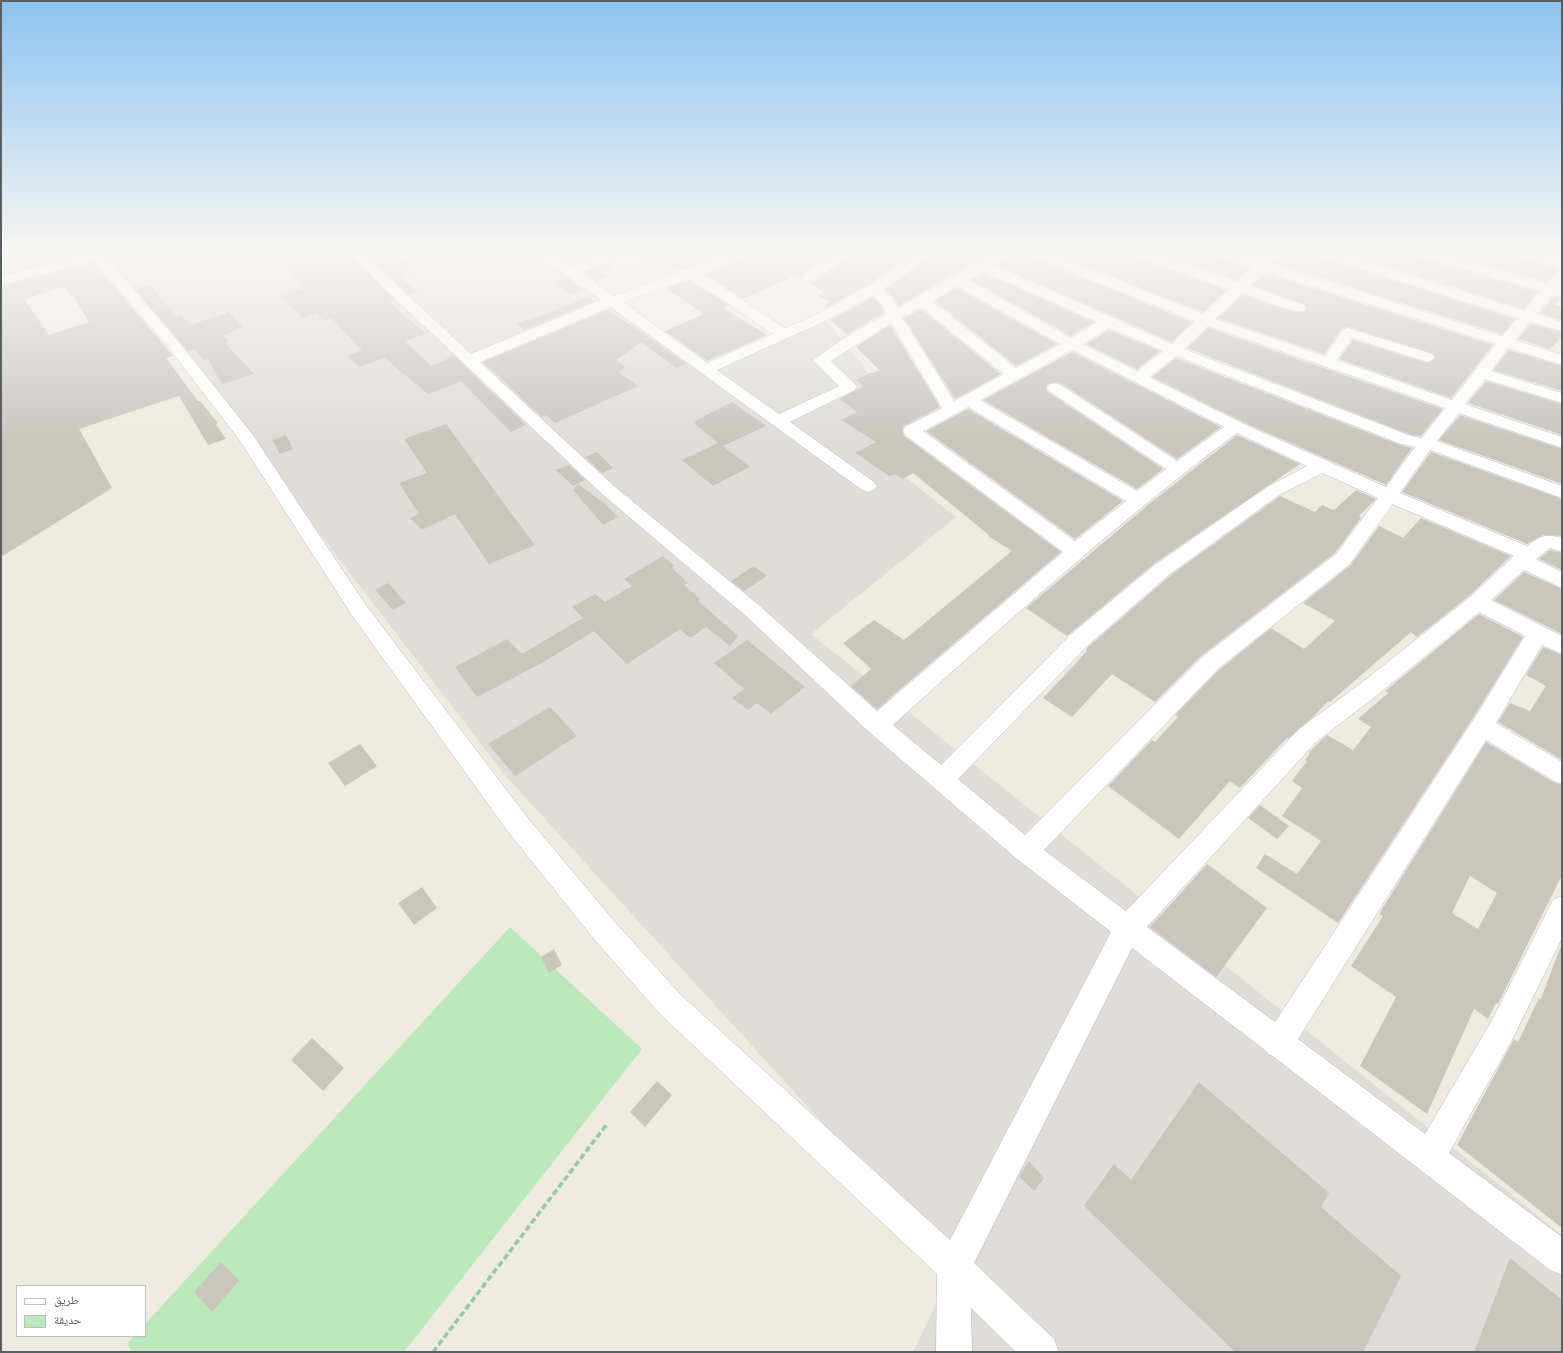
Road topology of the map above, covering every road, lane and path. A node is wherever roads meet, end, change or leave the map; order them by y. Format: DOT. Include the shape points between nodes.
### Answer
graph roads {
  1 [pos="151,316"];
  2 [pos="422,316"];
  3 [pos="577,316"];
  4 [pos="632,316"];
  5 [pos="756,316"];
  6 [pos="823,316"];
  7 [pos="894,316"];
  8 [pos="942,316"];
  9 [pos="1020,316"];
  10 [pos="1095,316"];
  11 [pos="1195,316"];
  12 [pos="1209,316"];
  13 [pos="1424,316"];
  14 [pos="1527,316"];
  15 [pos="1205,320"];
  16 [pos="1108,322"];
  17 [pos="1562,327"];
  18 [pos="783,334"];
  19 [pos="1506,342"];
  20 [pos="1070,345"];
  21 [pos="1174,350"];
  22 [pos="1427,357"];
  23 [pos="470,360"];
  24 [pos="1562,360"];
  25 [pos="1328,363"];
  26 [pos="706,370"];
  27 [pos="1482,373"];
  28 [pos="1014,374"];
  29 [pos="1138,378"];
  30 [pos="1055,388"];
  31 [pos="1562,398"];
  32 [pos="968,400"];
  33 [pos="1456,406"];
  34 [pos="951,409"];
  35 [pos="778,421"];
  36 [pos="1236,426"];
  37 [pos="1562,442"];
  38 [pos="1426,444"];
  39 [pos="1323,465"];
  40 [pos="1176,468"];
  41 [pos="868,486"];
  42 [pos="1562,492"];
  43 [pos="1390,495"];
  44 [pos="1138,500"];
  45 [pos="1562,545"];
  46 [pos="1075,551"];
  47 [pos="1526,558"];
  48 [pos="1562,580"];
  49 [pos="1477,602"];
  50 [pos="1538,633"];
  51 [pos="1562,646"];
  52 [pos="878,725"];
  53 [pos="1482,726"];
  54 [pos="1562,774"];
  55 [pos="942,780"];
  56 [pos="1026,851"];
  57 [pos="1562,909"];
  58 [pos="1127,929"];
  59 [pos="1278,1044"];
  60 [pos="607,1124"];
  61 [pos="1429,1157"];
  62 [pos="1562,1258"];
  63 [pos="954,1267"];
  64 [pos="434,1352"];
  65 [pos="954,1352"];
  66 [pos="1041,1352"];
  1 -- 63 [label="street" via="247,439 358,609 518,825 604,930 671,1005"];
  2 -- 23 [label="street"];
  3 -- 23 [label="street"];
  4 -- 26 [label="street"];
  5 -- 18 [label="street"];
  6 -- 18 [label="street"];
  7 -- 34 [label="street"];
  7 -- 35 [label="street" via="821,360 849,387"];
  8 -- 28 [label="street"];
  9 -- 20 [label="street"];
  10 -- 16 [label="street"];
  11 -- 15 [label="street"];
  12 -- 15 [label="street"];
  13 -- 19 [label="street"];
  14 -- 17 [label="street"];
  14 -- 19 [label="street"];
  15 -- 21 [label="street"];
  15 -- 25 [label="street"];
  16 -- 20 [label="street"];
  16 -- 21 [label="street"];
  18 -- 26 [label="street"];
  19 -- 24 [label="street"];
  19 -- 27 [label="street"];
  20 -- 28 [label="street"];
  20 -- 29 [label="street"];
  21 -- 29 [label="street"];
  21 -- 38 [label="street" via="1407,440"];
  22 -- 25 [label="street" via="1348,332"];
  23 -- 52 [label="street" via="608,490 753,611"];
  25 -- 33 [label="street"];
  26 -- 35 [label="street"];
  27 -- 31 [label="street"];
  27 -- 33 [label="street"];
  28 -- 32 [label="street"];
  29 -- 36 [label="street"];
  30 -- 40 [label="street"];
  32 -- 34 [label="street"];
  32 -- 44 [label="street"];
  33 -- 37 [label="street"];
  33 -- 38 [label="street"];
  34 -- 46 [label="street" via="911,431"];
  35 -- 41 [label="street"];
  36 -- 39 [label="street"];
  36 -- 40 [label="street"];
  38 -- 42 [label="street"];
  38 -- 43 [label="street"];
  39 -- 43 [label="street"];
  39 -- 55 [label="street" via="1273,491 1163,569 1079,640"];
  40 -- 44 [label="street"];
  43 -- 47 [label="street"];
  43 -- 56 [label="street" via="1344,559 1210,663"];
  44 -- 46 [label="street"];
  45 -- 47 [label="street" via="1547,541"];
  46 -- 52 [label="street"];
  47 -- 48 [label="street"];
  47 -- 49 [label="street"];
  49 -- 50 [label="street"];
  49 -- 58 [label="street" via="1307,736"];
  50 -- 51 [label="street"];
  50 -- 53 [label="street"];
  52 -- 55 [label="street"];
  53 -- 54 [label="street"];
  53 -- 59 [label="street"];
  55 -- 56 [label="street"];
  56 -- 58 [label="street"];
  57 -- 61 [label="street" via="1501,1032"];
  58 -- 59 [label="street"];
  58 -- 63 [label="street"];
  59 -- 61 [label="street"];
  60 -- 64 [label="path"];
  61 -- 62 [label="street"];
  63 -- 65 [label="street"];
  63 -- 66 [label="street"];
}
